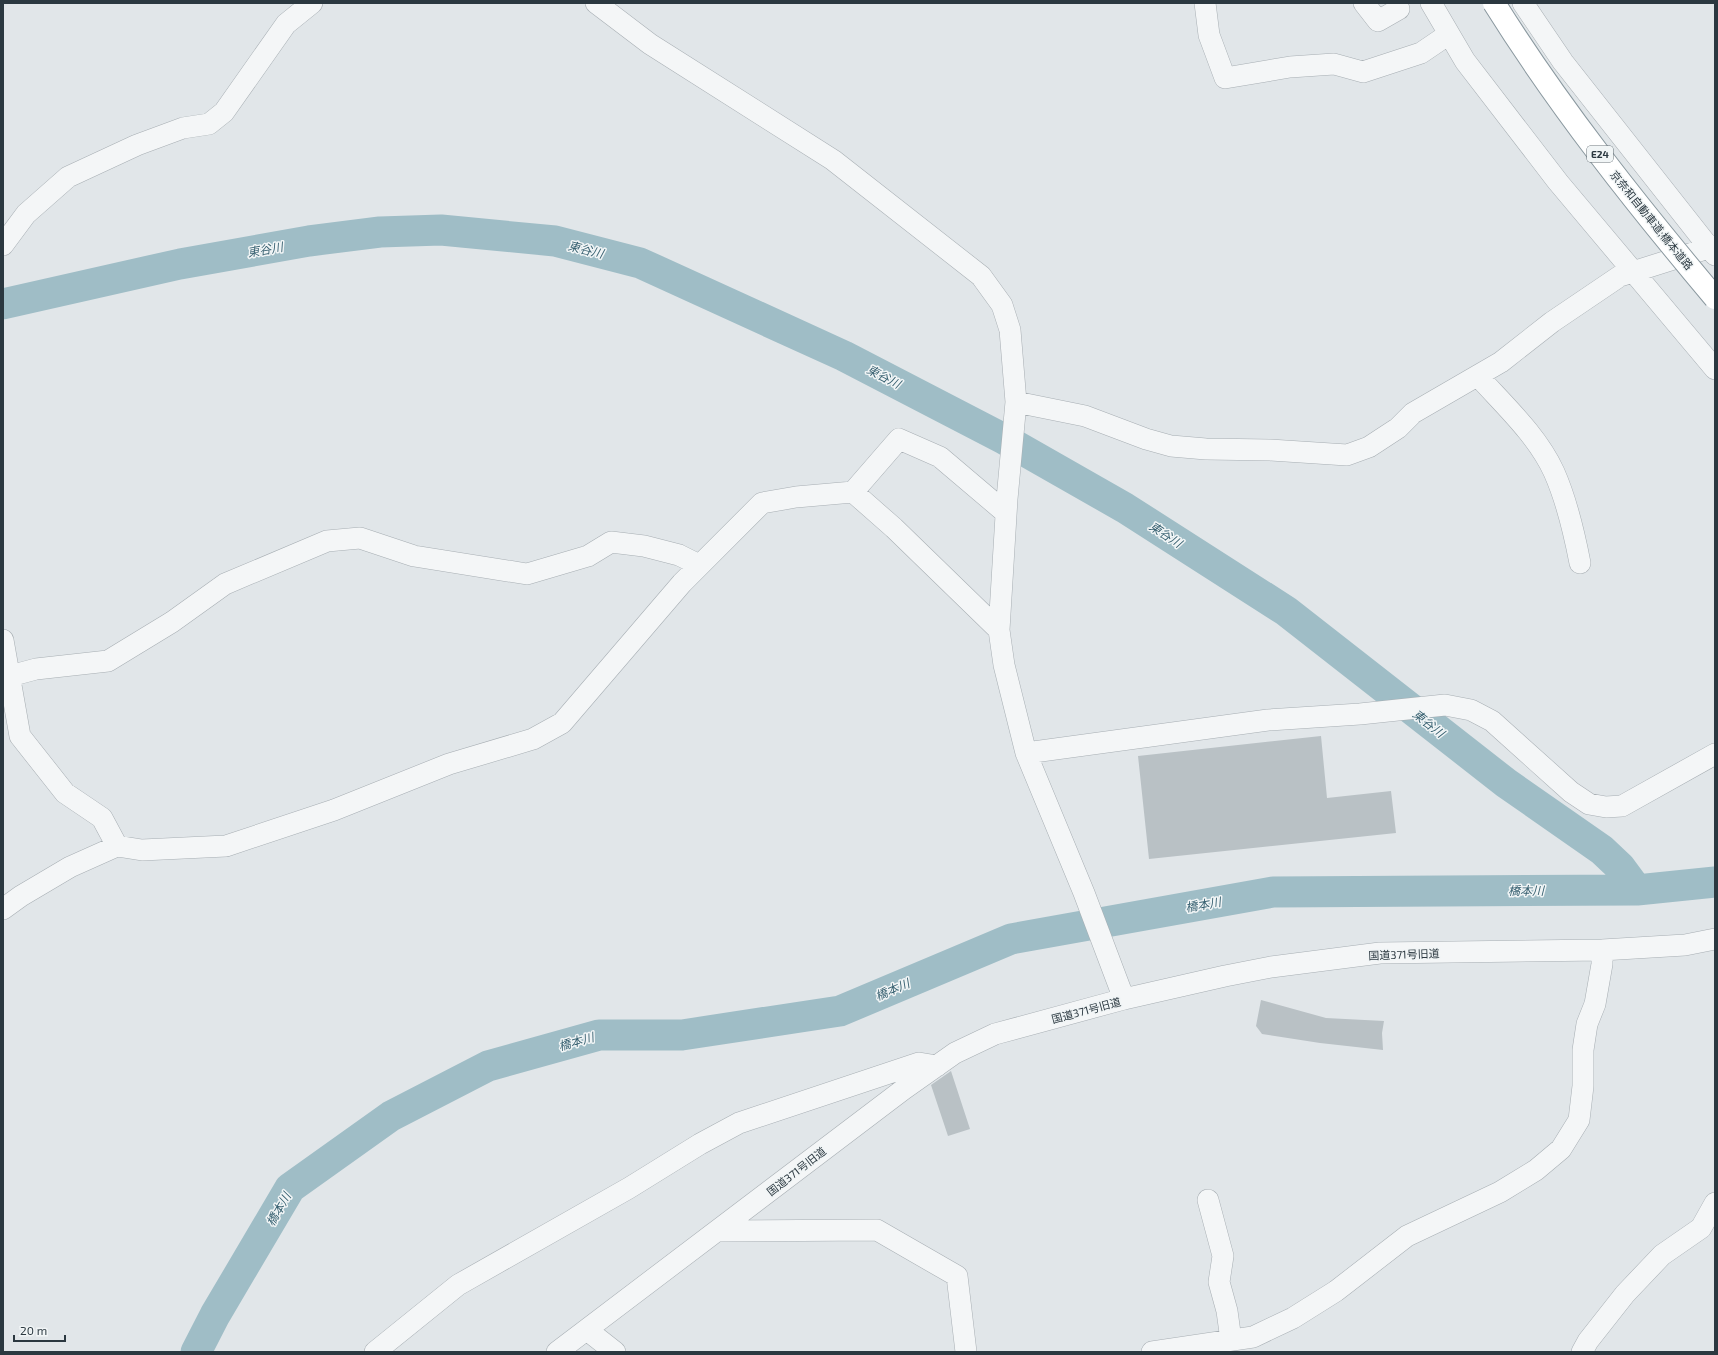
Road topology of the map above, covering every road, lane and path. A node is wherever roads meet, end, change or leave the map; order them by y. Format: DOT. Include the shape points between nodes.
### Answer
graph roads {
  1 [pos="312,3"];
  2 [pos="596,3"];
  3 [pos="1205,3"];
  4 [pos="1364,3"];
  5 [pos="1431,3"];
  6 [pos="1494,3"];
  7 [pos="1523,3"];
  8 [pos="1399,9"];
  9 [pos="1449,34"];
  10 [pos="3,246"];
  11 [pos="1713,250"];
  12 [pos="1632,272"];
  13 [pos="1715,298"];
  14 [pos="1708,348"];
  15 [pos="1715,369"];
  16 [pos="1478,376"];
  17 [pos="1015,411"];
  18 [pos="852,492"];
  19 [pos="1006,506"];
  20 [pos="1580,563"];
  21 [pos="699,565"];
  22 [pos="999,630"];
  23 [pos="3,640"];
  24 [pos="10,676"];
  25 [pos="1026,753"];
  26 [pos="1715,754"];
  27 [pos="118,846"];
  28 [pos="3,909"];
  29 [pos="1715,939"];
  30 [pos="1602,950"];
  31 [pos="1124,999"];
  32 [pos="937,1066"];
  33 [pos="1208,1200"];
  34 [pos="1715,1203"];
  35 [pos="718,1232"];
  36 [pos="587,1330"];
  37 [pos="1224,1345"];
  38 [pos="375,1352"];
  39 [pos="557,1352"];
  40 [pos="615,1352"];
  41 [pos="966,1352"];
  42 [pos="1152,1352"];
  43 [pos="1582,1352"];
  1 -- 10 [label="street" via="286,24 224,112 209,124 182,128 137,145 68,178 26,214"];
  2 -- 17 [label="street" via="650,44 833,160 981,276 1002,305 1010,330"];
  3 -- 9 [label="street" via="1209,35 1225,78 1290,67 1334,64 1363,72 1421,53"];
  4 -- 8 [label="street" via="1378,21"];
  5 -- 9 [label="street"];
  6 -- 13 [label="highway, 京奈和自動車道;橋本道路 / E24, bridge" via="1569,114 1654,225"];
  7 -- 11 [label="street" via="1563,62 1676,208"];
  9 -- 12 [label="street" via="1465,61 1558,182"];
  11 -- 12 [label="street"];
  12 -- 14 [label="street"];
  12 -- 16 [label="street" via="1620,276"];
  14 -- 15 [label="street"];
  16 -- 17 [label="street" via="1413,414 1398,428 1369,447 1347,454 1206,450 1172,446 1086,416"];
  16 -- 20 [label="street" via="1531,436 1553,470 1573,526"];
  17 -- 19 [label="street"];
  18 -- 19 [label="street" via="899,439 940,457"];
  18 -- 21 [label="street" via="762,503"];
  18 -- 22 [label="street" via="894,528"];
  19 -- 22 [label="street"];
  21 -- 24 [label="street" via="679,555 644,546 611,542 588,556 528,574 414,556 360,538 327,541 225,584 172,622 108,661 36,669"];
  21 -- 27 [label="street" via="562,723 533,739 449,764 334,810 226,846 142,850"];
  22 -- 25 [label="street" via="1004,665"];
  23 -- 24 [label="street"];
  24 -- 27 [label="street" via="20,736 65,793 102,818"];
  25 -- 26 [label="street" via="1268,720 1445,705 1471,710 1492,721 1571,792 1589,804 1606,807 1622,806"];
  25 -- 31 [label="street" via="1084,893"];
  27 -- 28 [label="street" via="70,867"];
  29 -- 30 [label="street, 国道371号旧道" via="1685,945"];
  30 -- 31 [label="street, 国道371号旧道" via="1380,953 1271,967"];
  30 -- 37 [label="street" via="1595,1004 1587,1024 1583,1050 1583,1086 1579,1120 1561,1149 1536,1170 1500,1192 1407,1236 1336,1291 1293,1318 1253,1337"];
  31 -- 32 [label="street, 国道371号旧道" via="995,1034 955,1053"];
  32 -- 35 [label="street, 国道371号旧道"];
  32 -- 38 [label="street" via="919,1063 739,1123 458,1285"];
  33 -- 37 [label="street" via="1223,1256 1219,1282 1227,1311"];
  34 -- 43 [label="street" via="1700,1228 1662,1255 1624,1294"];
  35 -- 36 [label="street, 国道371号旧道"];
  35 -- 41 [label="street" via="877,1230 957,1276"];
  36 -- 39 [label="street, 国道371号旧道"];
  36 -- 40 [label="street"];
  37 -- 42 [label="street"];
}
